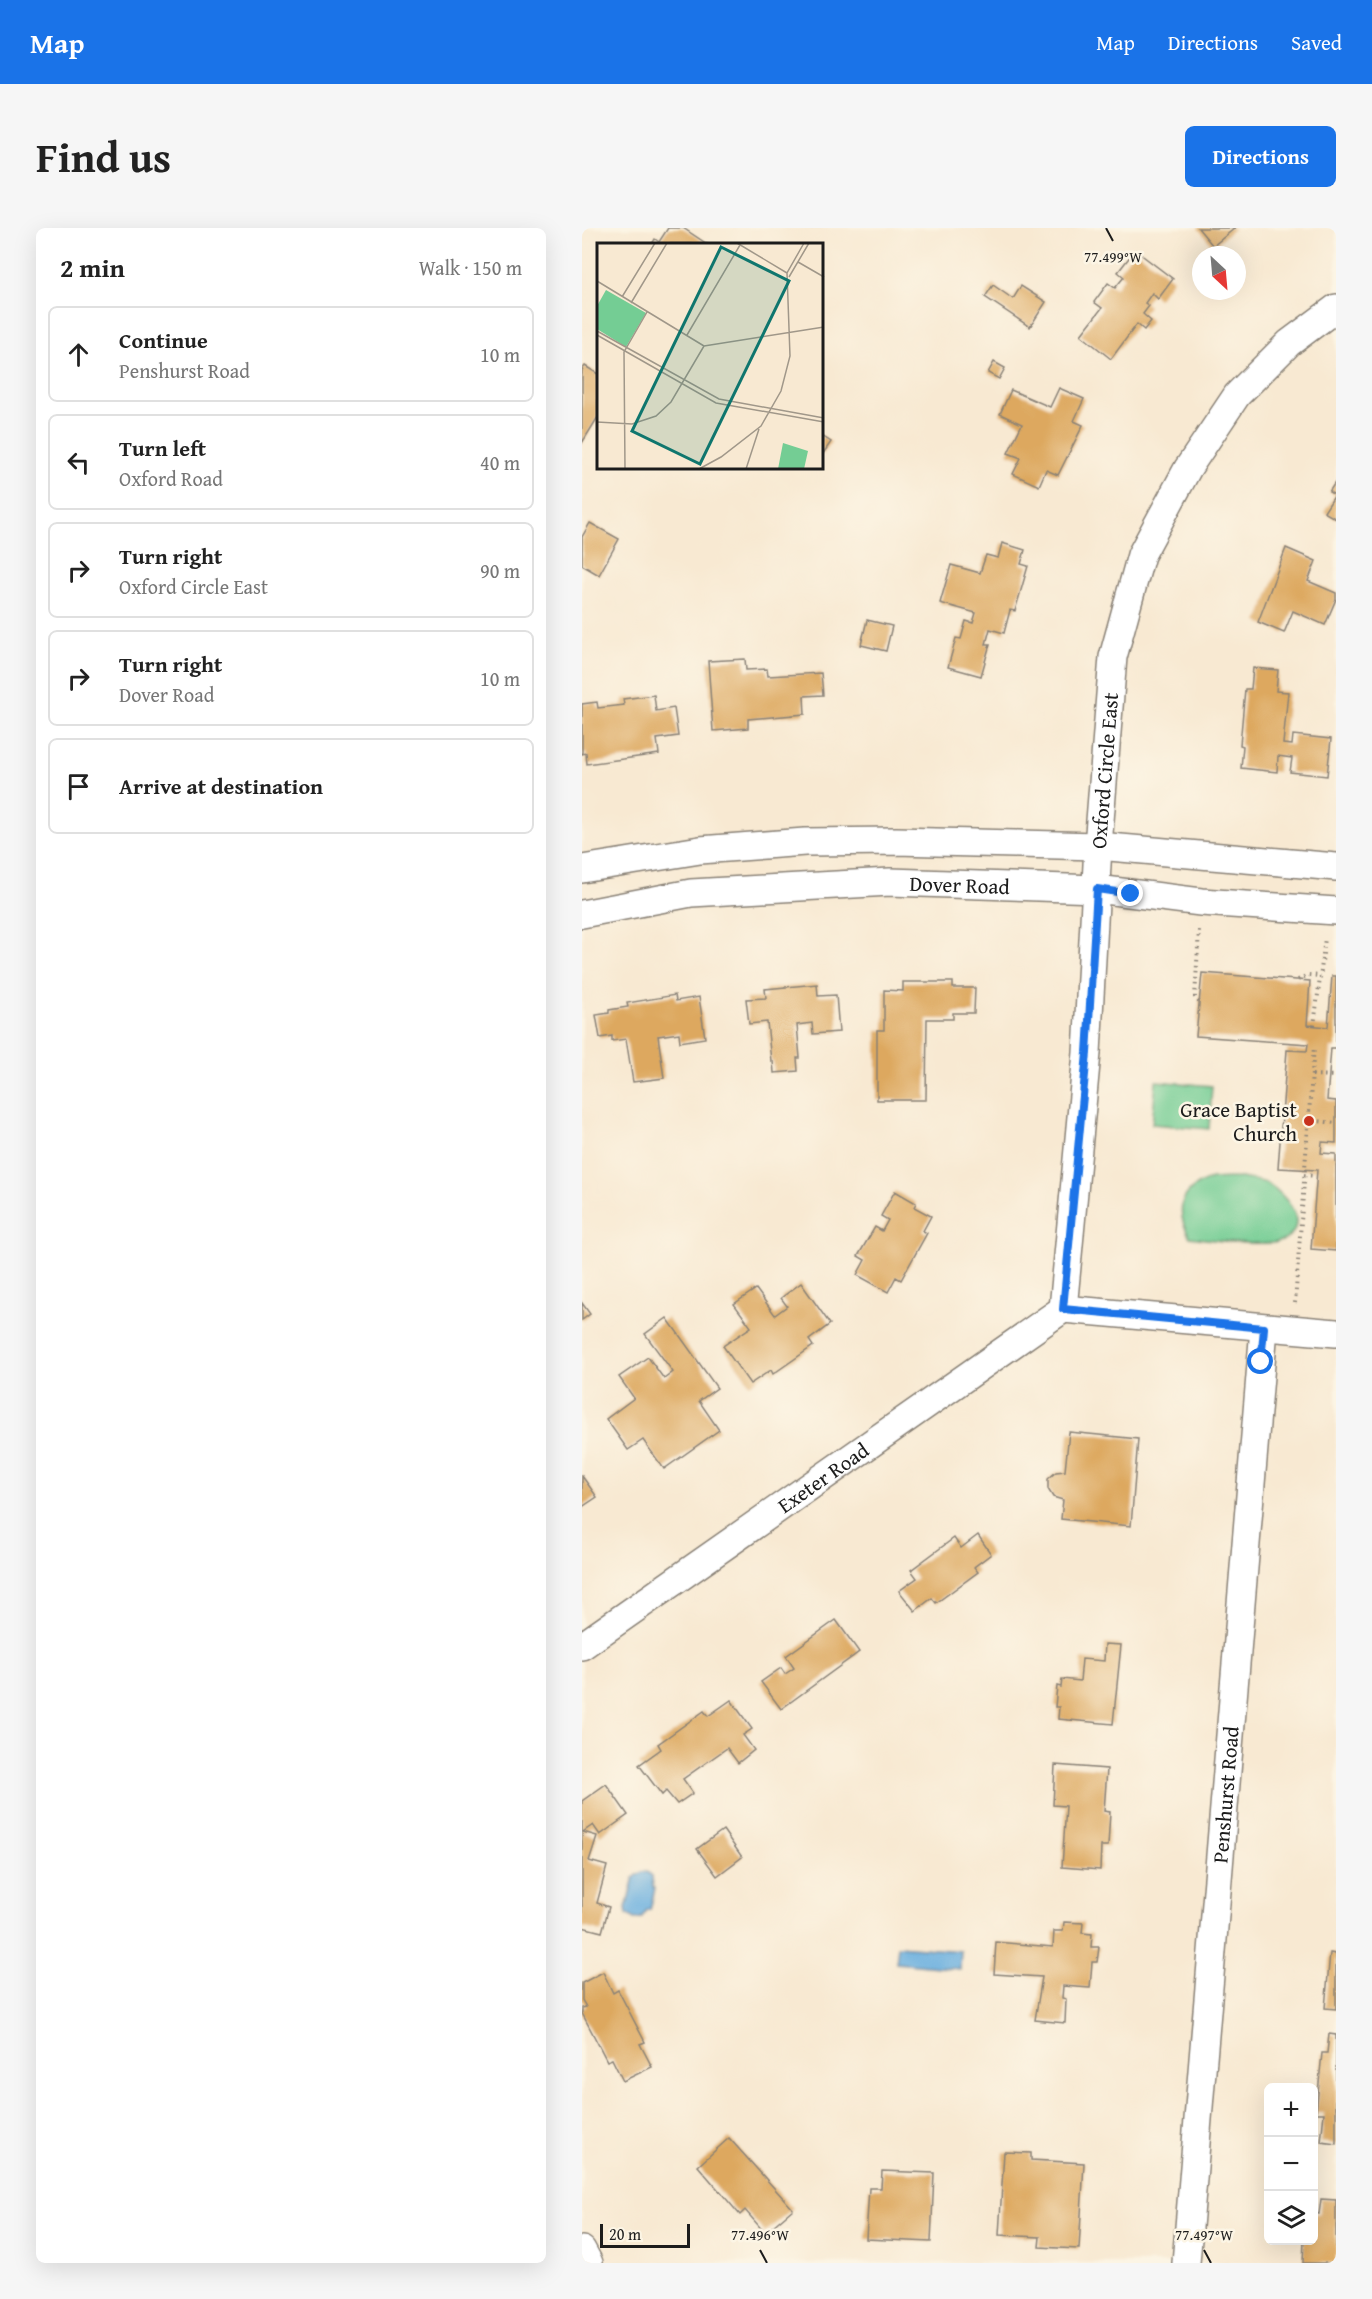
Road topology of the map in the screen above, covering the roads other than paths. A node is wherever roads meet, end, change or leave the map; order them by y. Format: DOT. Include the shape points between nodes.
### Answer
graph roads {
  1 [pos="1336,308"];
  2 [pos="1098,846"];
  3 [pos="1336,867"];
  4 [pos="582,869"];
  5 [pos="1097,889"];
  6 [pos="1332,911"];
  7 [pos="582,914"];
  8 [pos="1063,1309"];
  9 [pos="1264,1328"];
  10 [pos="1336,1333"];
  11 [pos="582,1646"];
  12 [pos="582,2250"];
  13 [pos="589,2263"];
  14 [pos="1186,2263"];
  1 -- 2 [label="street, Oxford Circle East" via="1289,343 1237,395 1188,468 1141,555 1113,657"];
  2 -- 3 [label="street, Dover Road"];
  2 -- 4 [label="street, Dover Road" via="805,842 700,850"];
  2 -- 5 [label="street, Oxford Circle East"];
  5 -- 6 [label="street, Dover Road" via="1201,902"];
  5 -- 7 [label="street, Dover Road" via="890,882 691,893"];
  5 -- 8 [label="street, Oxford Circle East" via="1087,1053"];
  8 -- 9 [label="street"];
  8 -- 11 [label="street, Exeter Road"];
  9 -- 10 [label="street"];
  9 -- 14 [label="street, Penshurst Road"];
  12 -- 13 [label="street"];
}
